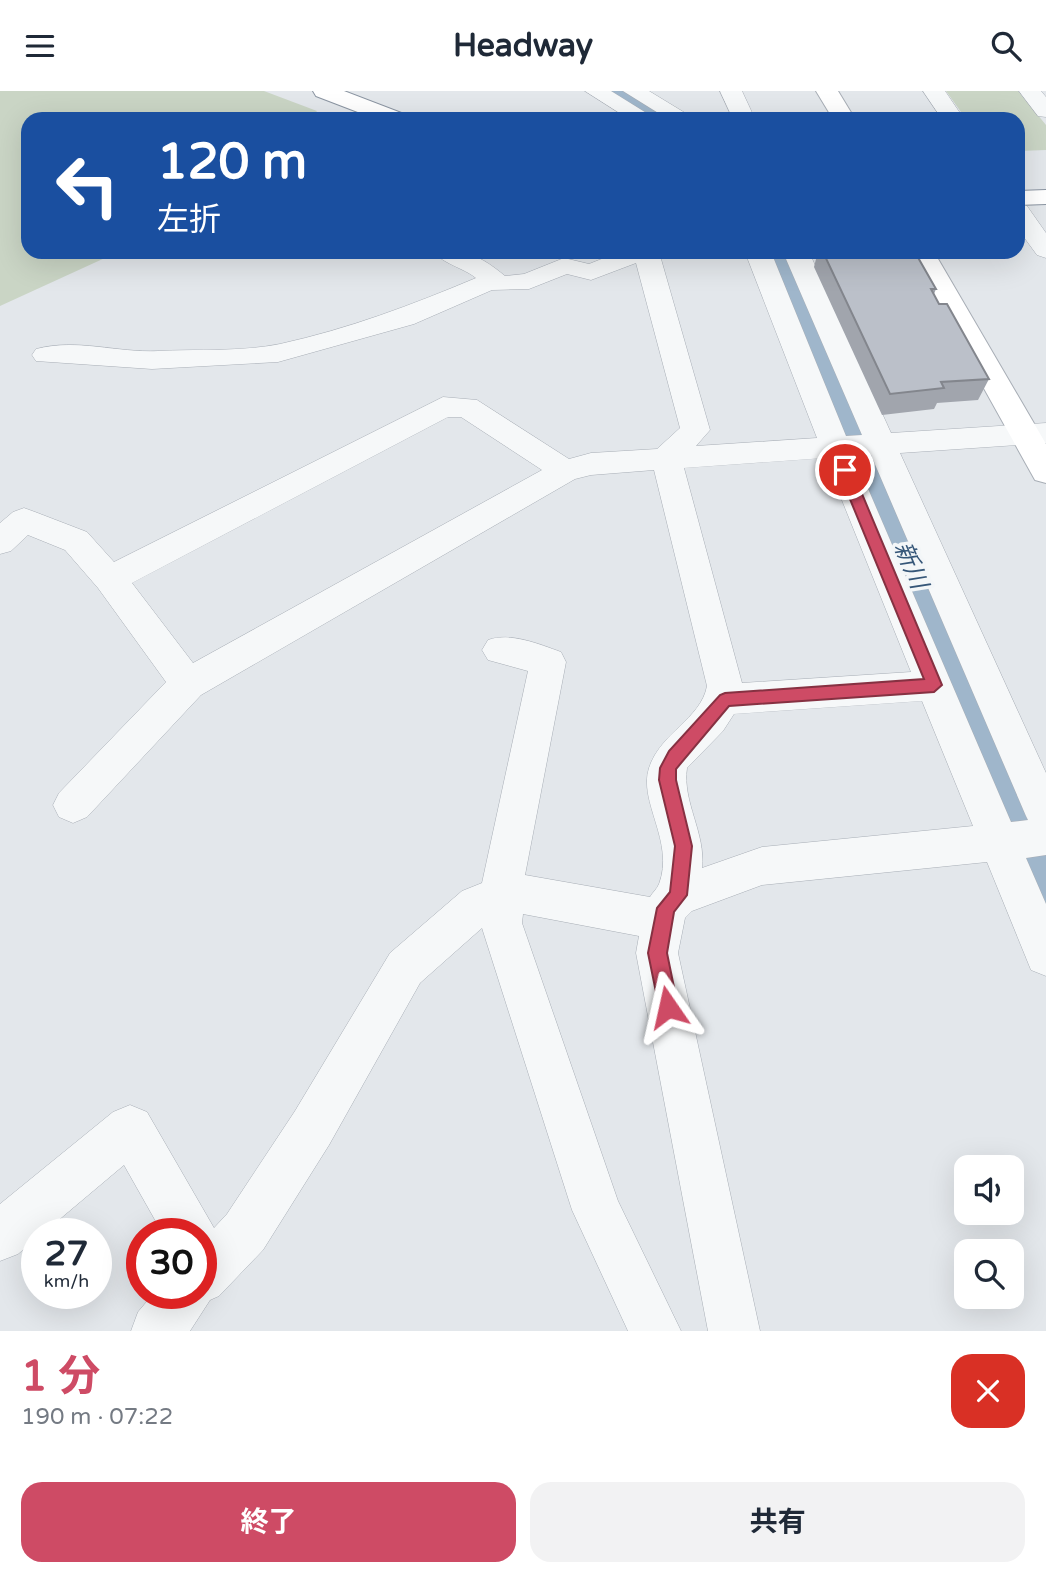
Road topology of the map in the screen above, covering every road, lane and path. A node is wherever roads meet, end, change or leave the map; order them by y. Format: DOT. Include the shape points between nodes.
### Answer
graph roads {
  1 [pos="324,91"];
  2 [pos="596,91"];
  3 [pos="634,91"];
  4 [pos="731,91"];
  5 [pos="827,91"];
  6 [pos="934,91"];
  7 [pos="1030,91"];
  8 [pos="1046,111"];
  9 [pos="379,112"];
  10 [pos="633,112"];
  11 [pos="672,112"];
  12 [pos="741,112"];
  13 [pos="840,112"];
  14 [pos="949,112"];
  15 [pos="1046,197"];
  16 [pos="1025,198"];
  17 [pos="1025,221"];
  18 [pos="1046,250"];
  19 [pos="460,259"];
  20 [pos="493,259"];
  21 [pos="625,259"];
  22 [pos="646,259"];
  23 [pos="762,259"];
  24 [pos="798,259"];
  25 [pos="925,259"];
  26 [pos="483,272"];
  27 [pos="46,355"];
  28 [pos="1035,433"];
  29 [pos="856,445"];
  30 [pos="666,458"];
  31 [pos="565,471"];
  32 [pos="1046,471"];
  33 [pos="0,543"];
  34 [pos="110,579"];
  35 [pos="500,650"];
  36 [pos="188,684"];
  37 [pos="934,685"];
  38 [pos="725,699"];
  39 [pos="73,805"];
  40 [pos="1028,835"];
  41 [pos="500,897"];
  42 [pos="671,908"];
  43 [pos="1046,955"];
  44 [pos="182,1218"];
  45 [pos="223,1235"];
  46 [pos="0,1236"];
  47 [pos="174,1309"];
  48 [pos="157,1331"];
  49 [pos="655,1331"];
  50 [pos="734,1331"];
  1 -- 9 [label="main road"];
  2 -- 10 [label="street"];
  3 -- 11 [label="street"];
  4 -- 12 [label="street"];
  5 -- 13 [label="main road"];
  6 -- 14 [label="street"];
  7 -- 8 [label="street"];
  15 -- 16 [label="main road"];
  17 -- 18 [label="street"];
  19 -- 26 [label="street"];
  20 -- 26 [label="street"];
  21 -- 26 [label="street" via="591,272 564,266 529,281 500,284"];
  22 -- 30 [label="street" via="695,430"];
  23 -- 29 [label="street"];
  24 -- 29 [label="street"];
  25 -- 28 [label="main road"];
  26 -- 27 [label="street" via="405,318 278,353 152,360 79,353"];
  28 -- 29 [label="street"];
  28 -- 32 [label="main road"];
  29 -- 30 [label="street"];
  29 -- 37 [label="street"];
  29 -- 40 [label="street"];
  30 -- 31 [label="street" via="591,464"];
  30 -- 38 [label="street"];
  31 -- 34 [label="street" via="467,407 443,407"];
  31 -- 36 [label="street"];
  33 -- 34 [label="street" via="24,520 76,541"];
  34 -- 36 [label="street"];
  35 -- 41 [label="street" via="548,662"];
  36 -- 39 [label="street"];
  37 -- 38 [label="street"];
  37 -- 40 [label="street"];
  38 -- 42 [label="street" via="668,768 683,846"];
  40 -- 42 [label="street" via="762,866"];
  40 -- 43 [label="street"];
  41 -- 42 [label="street" via="523,894"];
  41 -- 45 [label="street" via="477,905 405,968 313,1128"];
  41 -- 49 [label="street" via="501,923 597,1210"];
  42 -- 50 [label="street" via="657,953"];
  44 -- 46 [label="street" via="130,1129"];
  47 -- 48 [label="street"];
}
